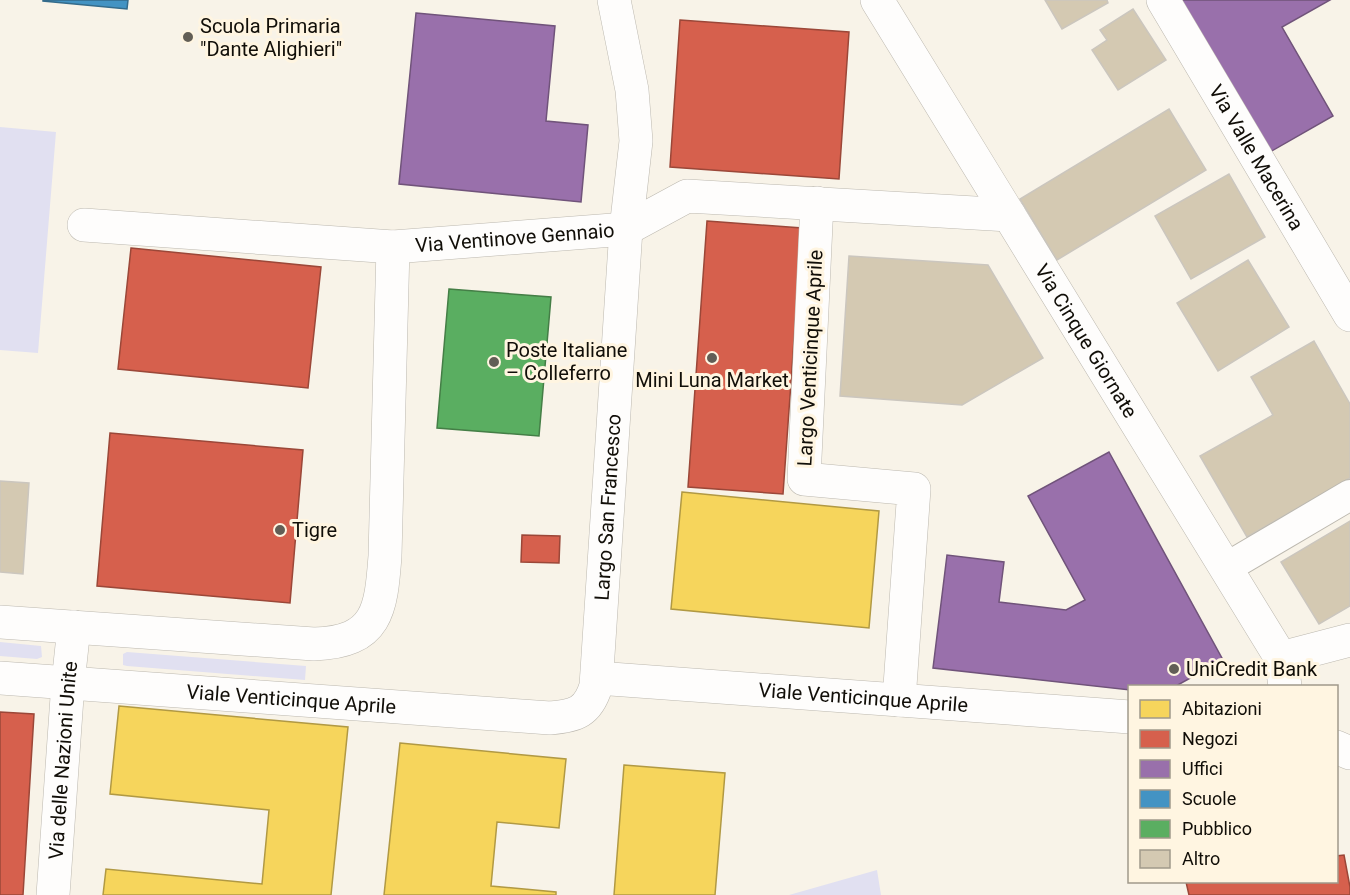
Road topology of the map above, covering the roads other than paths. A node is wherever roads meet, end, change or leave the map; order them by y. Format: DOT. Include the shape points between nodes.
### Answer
graph roads {
  1 [pos="614,0"];
  2 [pos="877,0"];
  3 [pos="1163,0"];
  4 [pos="817,203"];
  5 [pos="1009,215"];
  6 [pos="84,225"];
  7 [pos="626,229"];
  8 [pos="393,247"];
  9 [pos="1350,315"];
  10 [pos="1350,495"];
  11 [pos="1226,568"];
  12 [pos="0,622"];
  13 [pos="74,627"];
  14 [pos="1350,640"];
  15 [pos="1283,672"];
  16 [pos="0,678"];
  17 [pos="597,678"];
  18 [pos="68,683"];
  19 [pos="899,700"];
  20 [pos="582,710"];
  21 [pos="1128,717"];
  22 [pos="54,895"];
  1 -- 7 [label="street, Largo San Francesco" via="632,90 636,141"];
  2 -- 5 [label="street, Via Cinque Giornate"];
  3 -- 9 [label="street, Via Valle Macerina"];
  4 -- 5 [label="street, Via Ventinove Gennaio"];
  4 -- 7 [label="street, Via Ventinove Gennaio" via="687,196"];
  4 -- 19 [label="street, Largo Venticinque Aprile" via="804,479 914,489"];
  5 -- 11 [label="street, Via Cinque Giornate"];
  6 -- 8 [label="street, Via Ventinove Gennaio"];
  7 -- 8 [label="street, Via Ventinove Gennaio"];
  7 -- 17 [label="street, Largo San Francesco"];
  8 -- 13 [label="street" via="383,591 377,611 362,630 341,641 314,644"];
  10 -- 11 [label="street"];
  11 -- 15 [label="street, Via Cinque Giornate"];
  12 -- 13 [label="street"];
  13 -- 18 [label="street, Via delle Nazioni Unite"];
  14 -- 15 [label="street"];
  16 -- 18 [label="street, Viale Venticinque Aprile"];
  17 -- 19 [label="street, Viale Venticinque Aprile"];
  17 -- 20 [label="street, Largo San Francesco" via="593,695"];
  18 -- 20 [label="street, Viale Venticinque Aprile" via="550,718"];
  18 -- 22 [label="street, Via delle Nazioni Unite"];
  19 -- 21 [label="street, Viale Venticinque Aprile"];
}
